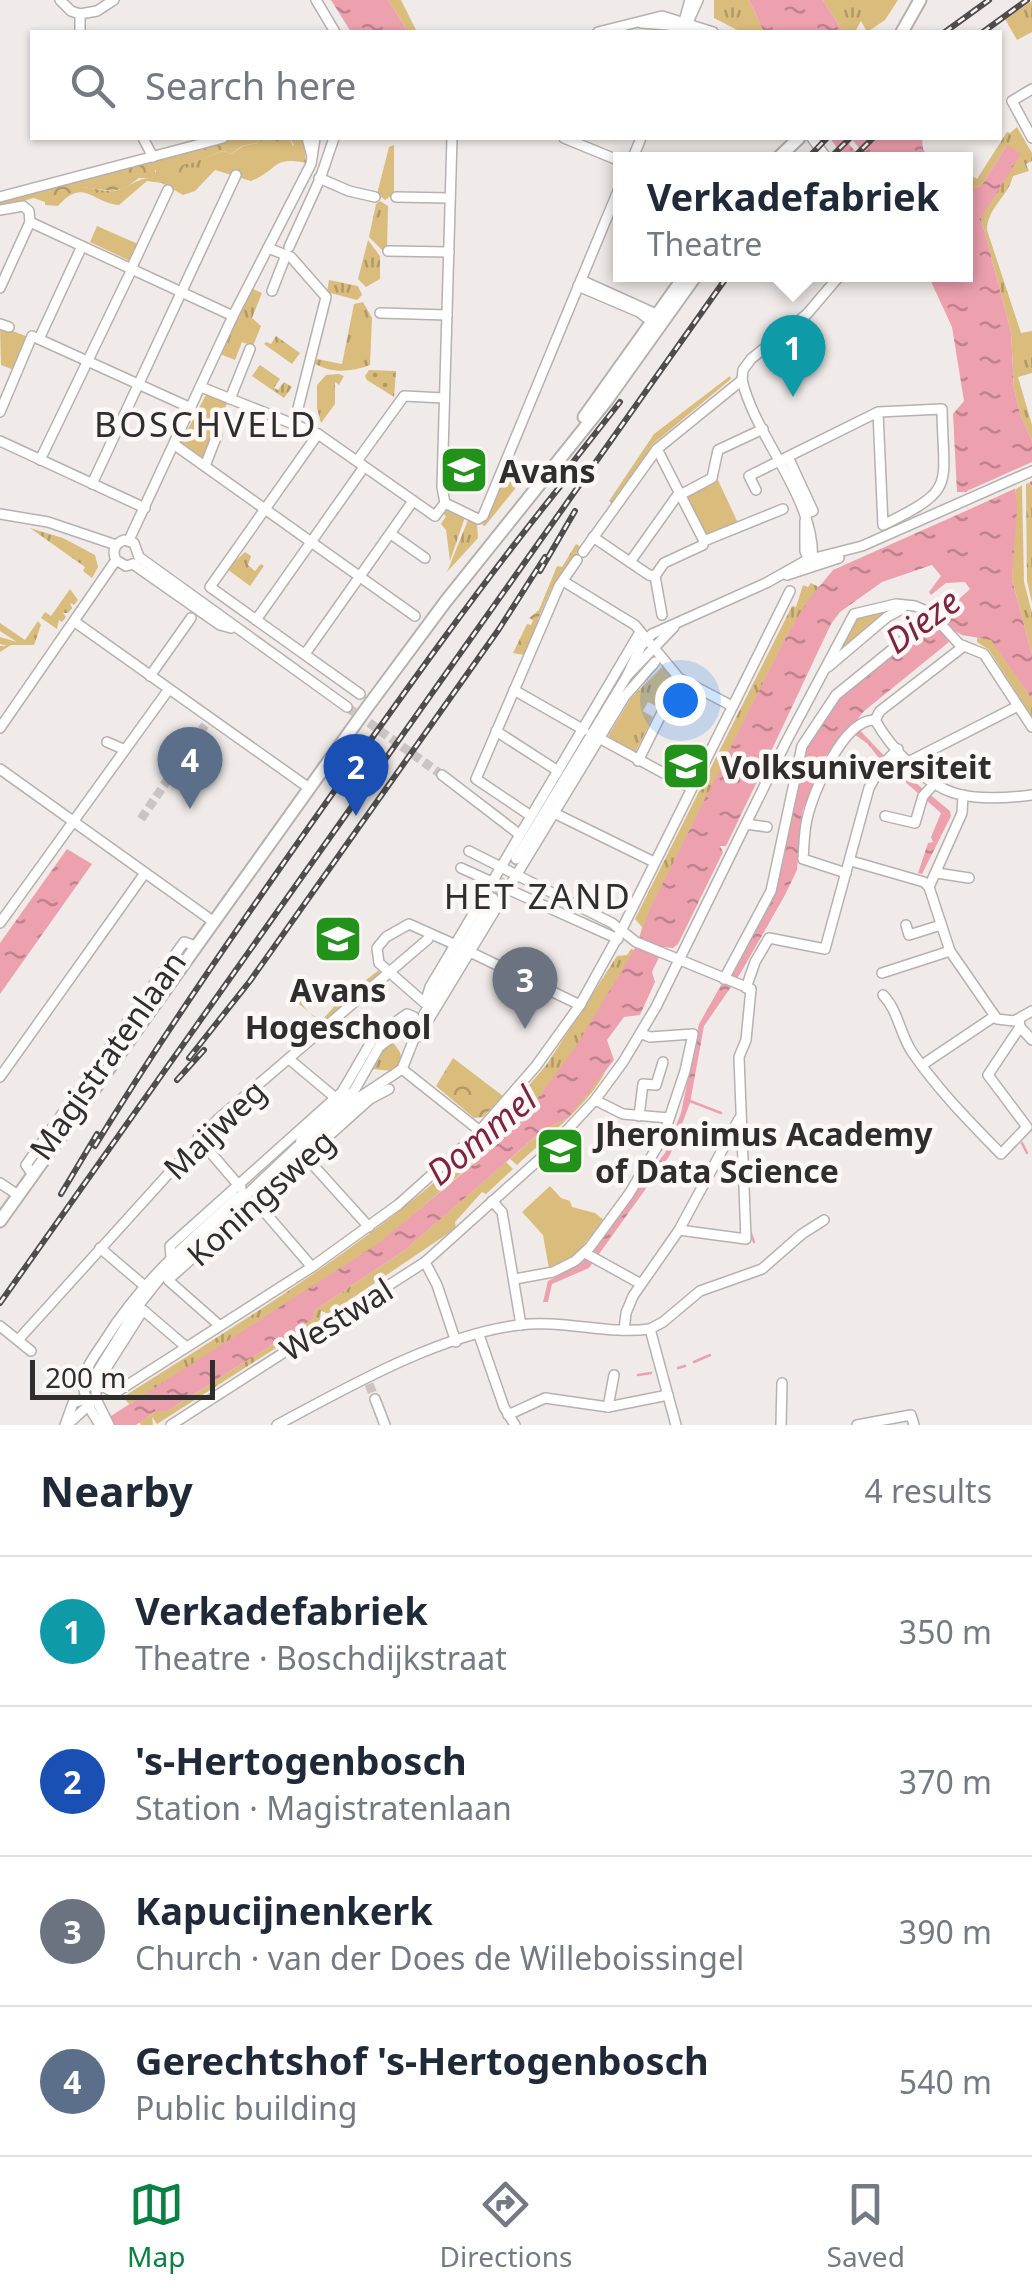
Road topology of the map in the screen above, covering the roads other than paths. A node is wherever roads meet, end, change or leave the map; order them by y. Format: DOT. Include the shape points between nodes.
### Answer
graph roads {
  1 [pos="60,0"];
  2 [pos="114,0"];
  3 [pos="316,0"];
  4 [pos="694,0"];
  5 [pos="920,0"];
  6 [pos="80,14"];
  7 [pos="688,26"];
  8 [pos="80,30"];
  9 [pos="335,30"];
  10 [pos="606,30"];
  11 [pos="903,30"];
  12 [pos="1032,89"];
  13 [pos="1032,138"];
  14 [pos="143,140"];
  15 [pos="196,140"];
  16 [pos="214,140"];
  17 [pos="311,140"];
  18 [pos="333,140"];
  19 [pos="452,140"];
  20 [pos="569,140"];
  21 [pos="152,154"];
  22 [pos="613,158"];
  23 [pos="307,173"];
  24 [pos="236,175"];
  25 [pos="320,179"];
  26 [pos="168,190"];
  27 [pos="0,197"];
  28 [pos="375,197"];
  29 [pos="396,198"];
  30 [pos="450,198"];
  31 [pos="613,203"];
  32 [pos="0,210"];
  33 [pos="30,222"];
  34 [pos="82,246"];
  35 [pos="268,248"];
  36 [pos="288,251"];
  37 [pos="388,251"];
  38 [pos="449,252"];
  39 [pos="132,269"];
  40 [pos="681,282"];
  41 [pos="690,282"];
  42 [pos="834,282"];
  43 [pos="580,283"];
  44 [pos="0,288"];
  45 [pos="272,291"];
  46 [pos="181,292"];
  47 [pos="380,313"];
  48 [pos="447,315"];
  49 [pos="234,316"];
  50 [pos="658,320"];
  51 [pos="35,337"];
  52 [pos="250,348"];
  53 [pos="87,360"];
  54 [pos="742,380"];
  55 [pos="139,384"];
  56 [pos="201,387"];
  57 [pos="444,398"];
  58 [pos="230,399"];
  59 [pos="191,408"];
  60 [pos="0,412"];
  61 [pos="878,412"];
  62 [pos="294,424"];
  63 [pos="763,429"];
  64 [pos="217,434"];
  65 [pos="318,434"];
  66 [pos="0,441"];
  67 [pos="175,445"];
  68 [pos="657,449"];
  69 [pos="783,459"];
  70 [pos="40,460"];
  71 [pos="360,464"];
  72 [pos="205,466"];
  73 [pos="1032,471"];
  74 [pos="92,484"];
  75 [pos="756,490"];
  76 [pos="681,493"];
  77 [pos="413,502"];
  78 [pos="445,503"];
  79 [pos="783,508"];
  80 [pos="265,509"];
  81 [pos="144,511"];
  82 [pos="0,514"];
  83 [pos="391,534"];
  84 [pos="593,537"];
  85 [pos="704,541"];
  86 [pos="132,542"];
  87 [pos="311,542"];
  88 [pos="117,555"];
  89 [pos="425,558"];
  90 [pos="810,558"];
  91 [pos="136,561"];
  92 [pos="630,562"];
  93 [pos="655,576"];
  94 [pos="360,577"];
  95 [pos="563,581"];
  96 [pos="766,583"];
  97 [pos="790,590"];
  98 [pos="902,609"];
  99 [pos="662,615"];
  100 [pos="415,616"];
  101 [pos="191,618"];
  102 [pos="256,620"];
  103 [pos="75,622"];
  104 [pos="676,624"];
  105 [pos="921,626"];
  106 [pos="643,635"];
  107 [pos="964,646"];
  108 [pos="654,648"];
  109 [pos="305,654"];
  110 [pos="655,662"];
  111 [pos="826,668"];
  112 [pos="150,676"];
  113 [pos="626,676"];
  114 [pos="679,678"];
  115 [pos="169,689"];
  116 [pos="514,690"];
  117 [pos="362,703"];
  118 [pos="732,706"];
  119 [pos="1018,706"];
  120 [pos="346,707"];
  121 [pos="605,712"];
  122 [pos="592,715"];
  123 [pos="876,720"];
  124 [pos="0,728"];
  125 [pos="1032,728"];
  126 [pos="496,732"];
  127 [pos="592,734"];
  128 [pos="107,742"];
  129 [pos="898,749"];
  130 [pos="123,750"];
  131 [pos="638,761"];
  132 [pos="908,762"];
  133 [pos="0,769"];
  134 [pos="558,771"];
  135 [pos="442,775"];
  136 [pos="934,785"];
  137 [pos="306,787"];
  138 [pos="691,788"];
  139 [pos="962,795"];
  140 [pos="1032,795"];
  141 [pos="512,803"];
  142 [pos="554,813"];
  143 [pos="531,816"];
  144 [pos="885,816"];
  145 [pos="72,821"];
  146 [pos="501,822"];
  147 [pos="746,824"];
  148 [pos="775,829"];
  149 [pos="519,834"];
  150 [pos="469,851"];
  151 [pos="516,859"];
  152 [pos="654,862"];
  153 [pos="850,862"];
  154 [pos="461,868"];
  155 [pos="500,868"];
  156 [pos="144,873"];
  157 [pos="846,873"];
  158 [pos="937,873"];
  159 [pos="516,875"];
  160 [pos="969,878"];
  161 [pos="492,882"];
  162 [pos="929,887"];
  163 [pos="508,890"];
  164 [pos="493,898"];
  165 [pos="211,921"];
  166 [pos="0,923"];
  167 [pos="906,925"];
  168 [pos="941,925"];
  169 [pos="619,934"];
  170 [pos="428,939"];
  171 [pos="456,945"];
  172 [pos="950,951"];
  173 [pos="470,952"];
  174 [pos="678,962"];
  175 [pos="388,971"];
  176 [pos="882,973"];
  177 [pos="724,980"];
  178 [pos="748,988"];
  179 [pos="884,996"];
  180 [pos="427,1004"];
  181 [pos="580,1005"];
  182 [pos="1032,1011"];
  183 [pos="414,1016"];
  184 [pos="995,1016"];
  185 [pos="1020,1023"];
  186 [pos="405,1028"];
  187 [pos="642,1034"];
  188 [pos="416,1036"];
  189 [pos="1032,1040"];
  190 [pos="289,1059"];
  191 [pos="663,1062"];
  192 [pos="922,1065"];
  193 [pos="402,1069"];
  194 [pos="0,1077"];
  195 [pos="363,1079"];
  196 [pos="373,1088"];
  197 [pos="389,1089"];
  198 [pos="595,1100"];
  199 [pos="344,1106"];
  200 [pos="638,1116"];
  201 [pos="740,1117"];
  202 [pos="670,1118"];
  203 [pos="1029,1122"];
  204 [pos="480,1131"];
  205 [pos="198,1138"];
  206 [pos="299,1146"];
  207 [pos="306,1156"];
  208 [pos="0,1182"];
  209 [pos="242,1190"];
  210 [pos="16,1194"];
  211 [pos="255,1202"];
  212 [pos="492,1202"];
  213 [pos="1,1213"];
  214 [pos="824,1220"];
  215 [pos="369,1227"];
  216 [pos="679,1230"];
  217 [pos="100,1248"];
  218 [pos="589,1256"];
  219 [pos="425,1262"];
  220 [pos="312,1266"];
  221 [pos="514,1279"];
  222 [pos="641,1284"];
  223 [pos="146,1287"];
  224 [pos="220,1325"];
  225 [pos="521,1325"];
  226 [pos="0,1326"];
  227 [pos="650,1329"];
  228 [pos="624,1330"];
  229 [pos="479,1334"];
  230 [pos="18,1340"];
  231 [pos="456,1342"];
  232 [pos="185,1346"];
  233 [pos="31,1350"];
  234 [pos="614,1375"];
  235 [pos="782,1383"];
  236 [pos="668,1394"];
  237 [pos="374,1399"];
  238 [pos="90,1400"];
  239 [pos="608,1407"];
  240 [pos="512,1420"];
  241 [pos="913,1422"];
  242 [pos="103,1423"];
  243 [pos="66,1425"];
  244 [pos="171,1425"];
  245 [pos="277,1425"];
  246 [pos="385,1425"];
  247 [pos="676,1425"];
  248 [pos="781,1425"];
  249 [pos="857,1425"];
  1 -- 6 [label="street"];
  2 -- 6 [label="street"];
  3 -- 9 [label="street"];
  4 -- 7 [label="street"];
  5 -- 11 [label="main road"];
  6 -- 8 [label="street"];
  7 -- 10 [label="street"];
  12 -- 13 [label="street" via="1012,101"];
  14 -- 21 [label="street"];
  15 -- 21 [label="street"];
  16 -- 21 [label="street"];
  17 -- 23 [label="street"];
  18 -- 25 [label="street"];
  19 -- 30 [label="street"];
  20 -- 22 [label="street"];
  21 -- 27 [label="street"];
  23 -- 25 [label="street"];
  23 -- 35 [label="street"];
  24 -- 46 [label="street"];
  25 -- 28 [label="street"];
  25 -- 36 [label="street"];
  26 -- 39 [label="street"];
  29 -- 30 [label="street"];
  30 -- 38 [label="street"];
  31 -- 43 [label="street"];
  32 -- 33 [label="street" via="23,206"];
  33 -- 34 [label="street"];
  33 -- 44 [label="street"];
  34 -- 39 [label="street"];
  34 -- 51 [label="street"];
  35 -- 36 [label="street"];
  35 -- 49 [label="street"];
  36 -- 45 [label="street"];
  36 -- 62 [label="street" via="326,297"];
  37 -- 38 [label="street"];
  38 -- 48 [label="street"];
  39 -- 46 [label="street"];
  39 -- 53 [label="street"];
  40 -- 50 [label="main road"];
  41 -- 50 [label="main road"];
  42 -- 54 [label="street" via="807,314 751,359"];
  43 -- 50 [label="street"];
  43 -- 78 [label="street" via="483,516"];
  46 -- 49 [label="street"];
  46 -- 55 [label="street"];
  47 -- 48 [label="street"];
  48 -- 57 [label="street"];
  49 -- 56 [label="street"];
  50 -- 117 [label="main road, Magistratenlaan" via="597,412"];
  51 -- 53 [label="street"];
  51 -- 60 [label="street"];
  52 -- 58 [label="street"];
  53 -- 55 [label="street"];
  53 -- 70 [label="street"];
  54 -- 63 [label="street"];
  54 -- 68 [label="street"];
  55 -- 59 [label="street"];
  55 -- 74 [label="street"];
  56 -- 58 [label="street"];
  56 -- 59 [label="street"];
  57 -- 71 [label="street" via="404,396"];
  57 -- 78 [label="street"];
  58 -- 62 [label="street"];
  59 -- 67 [label="street"];
  61 -- 61 [label="street" via="883,525 938,493 944,481 942,410"];
  61 -- 69 [label="street"];
  62 -- 65 [label="street"];
  63 -- 69 [label="street"];
  63 -- 76 [label="street" via="718,450 712,478"];
  64 -- 72 [label="street"];
  65 -- 71 [label="street"];
  65 -- 80 [label="street"];
  66 -- 70 [label="street"];
  67 -- 72 [label="street"];
  67 -- 81 [label="street"];
  68 -- 76 [label="street"];
  68 -- 84 [label="street"];
  69 -- 75 [label="street" via="750,476"];
  69 -- 90 [label="street" via="805,514"];
  70 -- 74 [label="street"];
  71 -- 77 [label="street"];
  71 -- 87 [label="street"];
  72 -- 80 [label="street"];
  73 -- 90 [label="street" via="850,551"];
  74 -- 81 [label="street"];
  76 -- 85 [label="street"];
  76 -- 92 [label="street"];
  77 -- 78 [label="street" via="435,516"];
  77 -- 83 [label="street"];
  79 -- 85 [label="street"];
  80 -- 87 [label="street"];
  80 -- 102 [label="street" via="210,588"];
  81 -- 86 [label="street"];
  82 -- 88 [label="street" via="48,522"];
  83 -- 89 [label="street"];
  83 -- 94 [label="street"];
  84 -- 92 [label="street"];
  84 -- 95 [label="street"];
  85 -- 93 [label="street" via="664,563"];
  86 -- 88 [label="street"];
  86 -- 91 [label="street"];
  87 -- 94 [label="street"];
  87 -- 102 [label="street"];
  88 -- 91 [label="street"];
  88 -- 103 [label="street"];
  90 -- 96 [label="street"];
  90 -- 96 [label="street"];
  91 -- 120 [label="street"];
  92 -- 93 [label="street"];
  93 -- 99 [label="street"];
  94 -- 100 [label="street"];
  94 -- 109 [label="street"];
  95 -- 106 [label="street"];
  95 -- 116 [label="street"];
  96 -- 104 [label="street"];
  97 -- 118 [label="street"];
  98 -- 111 [label="street"];
  101 -- 112 [label="street"];
  102 -- 109 [label="street"];
  103 -- 112 [label="street"];
  103 -- 124 [label="street"];
  104 -- 106 [label="street"];
  104 -- 108 [label="street"];
  105 -- 148 [label="street" via="827,704 800,750"];
  106 -- 108 [label="street"];
  106 -- 113 [label="street"];
  106 -- 122 [label="street"];
  107 -- 111 [label="street, Westwal" via="928,612 888,604 854,614"];
  107 -- 119 [label="street" via="984,654"];
  107 -- 123 [label="street"];
  108 -- 113 [label="street"];
  108 -- 114 [label="street"];
  109 -- 117 [label="street"];
  110 -- 127 [label="street"];
  111 -- 147 [label="street, Westwal"];
  112 -- 115 [label="street"];
  113 -- 121 [label="street"];
  114 -- 118 [label="street"];
  114 -- 131 [label="street"];
  115 -- 130 [label="street"];
  115 -- 137 [label="street"];
  116 -- 126 [label="street"];
  116 -- 127 [label="street"];
  117 -- 137 [label="main road, Magistratenlaan"];
  118 -- 138 [label="street"];
  119 -- 125 [label="street"];
  119 -- 132 [label="street"];
  121 -- 122 [label="street"];
  121 -- 127 [label="street"];
  122 -- 127 [label="street"];
  123 -- 129 [label="street"];
  123 -- 157 [label="street" via="858,723 849,734 810,810 803,859"];
  126 -- 134 [label="street"];
  126 -- 141 [label="street" via="476,778"];
  127 -- 131 [label="street"];
  127 -- 134 [label="street"];
  127 -- 142 [label="street"];
  127 -- 151 [label="street"];
  128 -- 130 [label="street"];
  129 -- 132 [label="street"];
  129 -- 153 [label="street" via="869,788"];
  130 -- 145 [label="street"];
  131 -- 138 [label="street"];
  132 -- 136 [label="street"];
  133 -- 145 [label="street"];
  134 -- 143 [label="street"];
  135 -- 146 [label="street"];
  136 -- 139 [label="street"];
  136 -- 144 [label="street" via="923,796 916,823"];
  137 -- 165 [label="main road, Magistratenlaan"];
  138 -- 152 [label="street"];
  139 -- 140 [label="street"];
  139 -- 158 [label="street" via="962,813"];
  141 -- 143 [label="street"];
  141 -- 146 [label="street" via="511,817"];
  142 -- 152 [label="street"];
  142 -- 159 [label="street"];
  143 -- 149 [label="street"];
  145 -- 156 [label="street"];
  145 -- 166 [label="street"];
  146 -- 149 [label="street"];
  147 -- 148 [label="street"];
  147 -- 174 [label="street, Westwal"];
  148 -- 177 [label="street" via="772,891"];
  149 -- 155 [label="street"];
  150 -- 155 [label="street"];
  152 -- 169 [label="street"];
  153 -- 157 [label="street"];
  153 -- 162 [label="street"];
  154 -- 161 [label="street"];
  155 -- 159 [label="street"];
  155 -- 161 [label="street"];
  156 -- 165 [label="street"];
  156 -- 194 [label="street"];
  157 -- 178 [label="street" via="824,950 769,938"];
  158 -- 160 [label="street"];
  158 -- 162 [label="street"];
  159 -- 163 [label="street"];
  159 -- 169 [label="street"];
  161 -- 163 [label="street"];
  161 -- 171 [label="street"];
  162 -- 168 [label="street"];
  163 -- 169 [label="street"];
  163 -- 173 [label="street"];
  164 -- 180 [label="street"];
  165 -- 210 [label="main road, Magistratenlaan"];
  167 -- 168 [label="street" via="909,935"];
  168 -- 172 [label="street"];
  169 -- 174 [label="street"];
  169 -- 181 [label="street"];
  170 -- 175 [label="street, Maijweg"];
  171 -- 175 [label="street" via="409,924 380,943 376,953"];
  171 -- 180 [label="street"];
  172 -- 176 [label="street"];
  172 -- 184 [label="street"];
  173 -- 181 [label="street"];
  173 -- 188 [label="street" via="422,1037"];
  174 -- 177 [label="street"];
  174 -- 187 [label="street, Westwal"];
  175 -- 180 [label="street"];
  175 -- 190 [label="street, Maijweg"];
  177 -- 178 [label="street"];
  178 -- 201 [label="street"];
  179 -- 192 [label="street"];
  180 -- 183 [label="street, Koningsweg"];
  180 -- 188 [label="street"];
  181 -- 204 [label="street"];
  182 -- 185 [label="street"];
  183 -- 186 [label="street, Koningsweg"];
  183 -- 199 [label="street" via="407,1014 374,1037"];
  184 -- 185 [label="street"];
  184 -- 192 [label="street"];
  185 -- 189 [label="street"];
  185 -- 203 [label="street" via="988,1075"];
  186 -- 188 [label="street"];
  186 -- 195 [label="street, Koningsweg" via="380,1048"];
  187 -- 198 [label="street, Westwal"];
  187 -- 202 [label="street" via="692,1034"];
  188 -- 193 [label="street"];
  190 -- 199 [label="street"];
  190 -- 205 [label="street, Maijweg"];
  191 -- 200 [label="street" via="656,1085 643,1084"];
  192 -- 203 [label="street" via="1001,1154"];
  193 -- 196 [label="street, Koningsweg"];
  193 -- 204 [label="street"];
  195 -- 196 [label="street"];
  195 -- 199 [label="street, Koningsweg"];
  196 -- 199 [label="street, Koningsweg"];
  197 -- 199 [label="street"];
  198 -- 200 [label="street"];
  198 -- 212 [label="street, Westwal"];
  199 -- 206 [label="street, Koningsweg"];
  199 -- 207 [label="street, Koningsweg"];
  199 -- 209 [label="street, Koningsweg"];
  200 -- 202 [label="street"];
  201 -- 216 [label="street"];
  201 -- 216 [label="street" via="746,1239"];
  202 -- 218 [label="street" via="634,1197"];
  204 -- 215 [label="street"];
  205 -- 209 [label="street"];
  205 -- 217 [label="street, Maijweg"];
  206 -- 207 [label="street"];
  206 -- 209 [label="street, Koningsweg"];
  207 -- 211 [label="street, Koningsweg"];
  207 -- 215 [label="street"];
  208 -- 210 [label="street"];
  209 -- 223 [label="street, Koningsweg" via="242,1202"];
  209 -- 223 [label="street, Koningsweg" via="170,1246 171,1257"];
  210 -- 213 [label="main road, Magistratenlaan"];
  211 -- 220 [label="street"];
  211 -- 224 [label="street, Koningsweg" via="168,1280"];
  212 -- 219 [label="street, Westwal"];
  212 -- 221 [label="street" via="502,1212"];
  214 -- 227 [label="street" via="755,1273 700,1292"];
  215 -- 220 [label="street"];
  216 -- 222 [label="street"];
  217 -- 223 [label="street"];
  217 -- 230 [label="street, Maijweg"];
  218 -- 221 [label="street"];
  218 -- 222 [label="street"];
  219 -- 231 [label="street"];
  219 -- 244 [label="street, Westwal"];
  220 -- 224 [label="street"];
  221 -- 225 [label="street"];
  222 -- 228 [label="street"];
  223 -- 238 [label="street, Koningsweg" via="100,1364"];
  224 -- 232 [label="street"];
  225 -- 228 [label="street"];
  225 -- 229 [label="street"];
  226 -- 230 [label="street"];
  227 -- 228 [label="street"];
  227 -- 236 [label="street"];
  229 -- 231 [label="street"];
  229 -- 240 [label="street"];
  230 -- 233 [label="street"];
  231 -- 245 [label="street"];
  232 -- 232 [label="street" via="115,1393 102,1386 143,1310"];
  234 -- 239 [label="street"];
  235 -- 248 [label="street"];
  236 -- 239 [label="street"];
  236 -- 247 [label="street"];
  237 -- 246 [label="street"];
  238 -- 242 [label="street"];
  238 -- 243 [label="street" via="73,1403"];
  239 -- 240 [label="street" via="550,1398"];
  241 -- 249 [label="street"];
}
